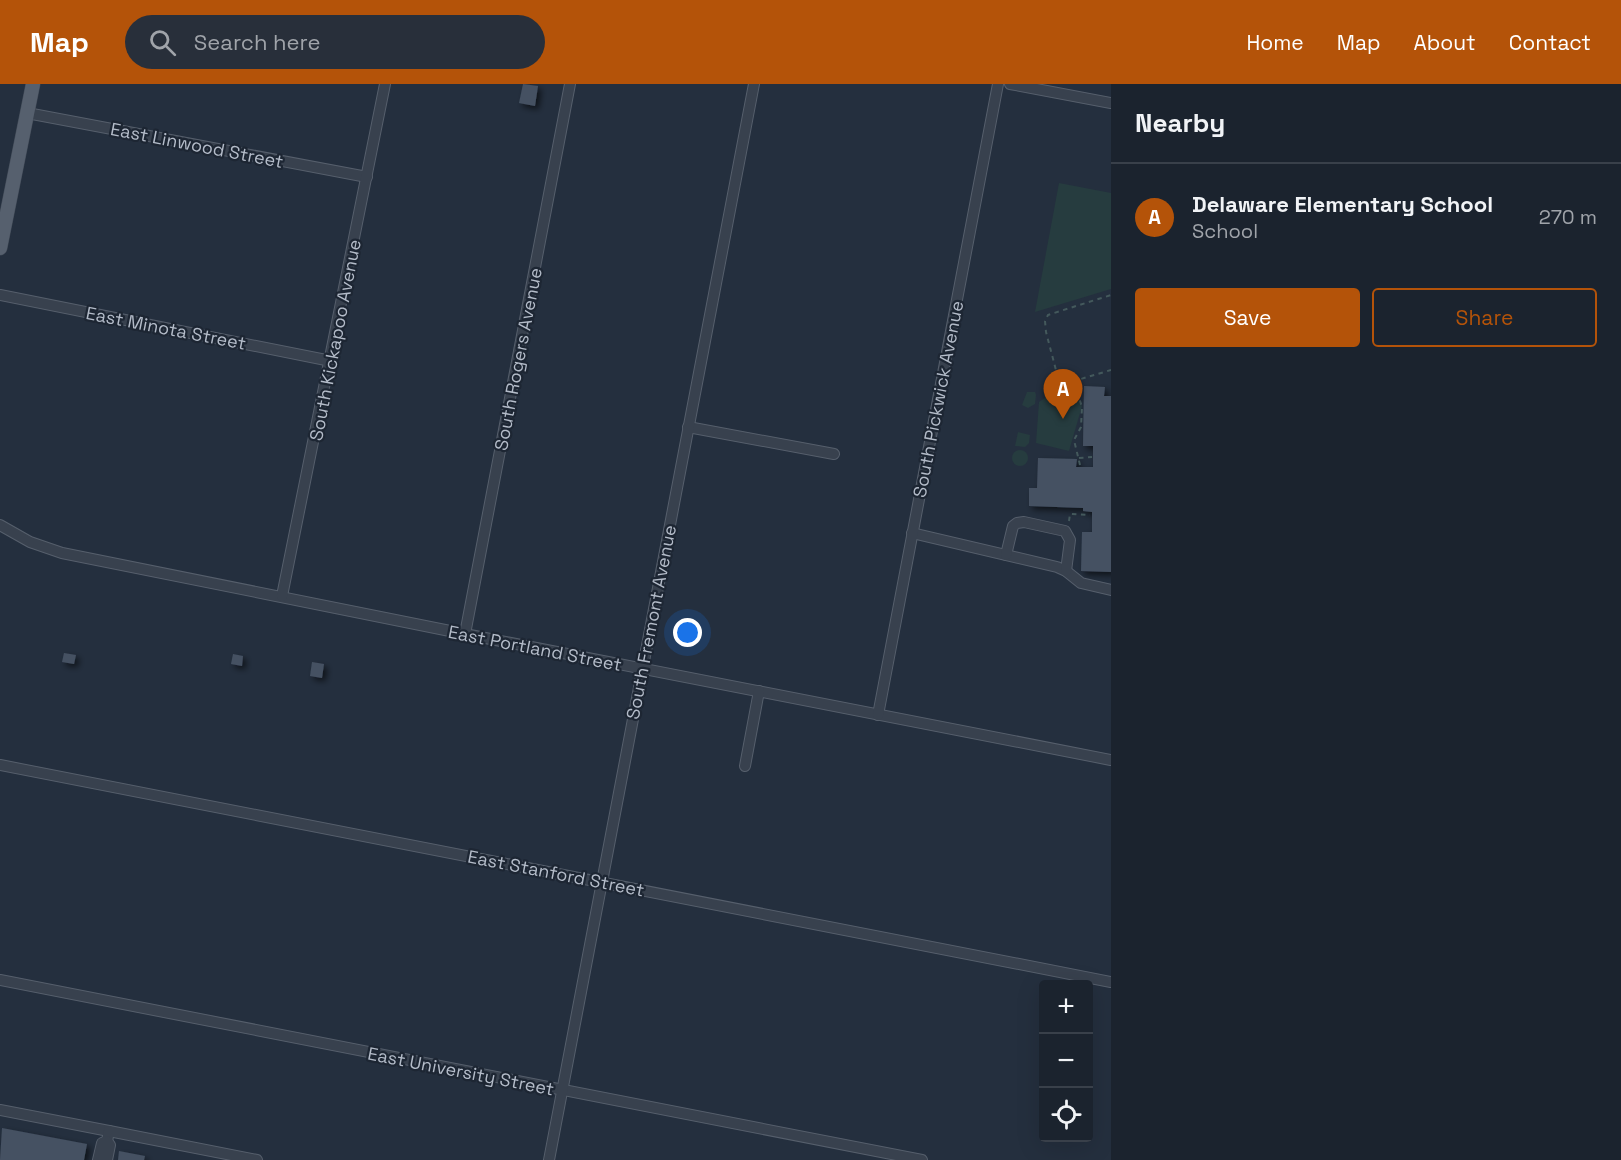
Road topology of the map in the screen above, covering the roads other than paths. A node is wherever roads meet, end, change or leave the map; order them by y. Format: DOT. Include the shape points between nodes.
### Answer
graph roads {
  1 [pos="33,84"];
  2 [pos="385,84"];
  3 [pos="570,84"];
  4 [pos="754,84"];
  5 [pos="998,84"];
  6 [pos="1010,84"];
  7 [pos="1111,104"];
  8 [pos="27,113"];
  9 [pos="367,177"];
  10 [pos="0,248"];
  11 [pos="0,295"];
  12 [pos="331,361"];
  13 [pos="688,428"];
  14 [pos="834,454"];
  15 [pos="0,525"];
  16 [pos="912,533"];
  17 [pos="1006,555"];
  18 [pos="1066,571"];
  19 [pos="1111,590"];
  20 [pos="282,596"];
  21 [pos="465,634"];
  22 [pos="642,669"];
  23 [pos="759,692"];
  24 [pos="878,715"];
  25 [pos="1111,760"];
  26 [pos="0,765"];
  27 [pos="746,766"];
  28 [pos="602,882"];
  29 [pos="0,980"];
  30 [pos="1111,982"];
  31 [pos="562,1091"];
  32 [pos="0,1110"];
  33 [pos="108,1136"];
  34 [pos="98,1160"];
  35 [pos="107,1160"];
  36 [pos="257,1160"];
  37 [pos="549,1160"];
  38 [pos="922,1160"];
  1 -- 8 [label="main road"];
  2 -- 9 [label="street, South Kickapoo Avenue"];
  3 -- 21 [label="street, South Rogers Avenue"];
  4 -- 13 [label="street, South Fremont Avenue"];
  5 -- 16 [label="street, South Pickwick Avenue"];
  6 -- 7 [label="street"];
  8 -- 9 [label="street, East Linwood Street"];
  8 -- 10 [label="main road"];
  9 -- 12 [label="street, South Kickapoo Avenue"];
  11 -- 12 [label="street, East Minota Street"];
  12 -- 20 [label="street, South Kickapoo Avenue"];
  13 -- 14 [label="street"];
  13 -- 22 [label="street, South Fremont Avenue"];
  15 -- 20 [label="street, East Portland Street" via="30,542 62,553"];
  16 -- 17 [label="street"];
  16 -- 24 [label="street, South Pickwick Avenue"];
  17 -- 18 [label="street"];
  17 -- 18 [label="street" via="1017,523 1065,531 1070,540"];
  18 -- 19 [label="street" via="1081,583"];
  20 -- 21 [label="street, East Portland Street"];
  21 -- 22 [label="street, East Portland Street"];
  22 -- 23 [label="street, East Portland Street"];
  22 -- 28 [label="street, South Fremont Avenue"];
  23 -- 24 [label="street, East Portland Street"];
  23 -- 27 [label="street"];
  24 -- 25 [label="street, East Portland Street"];
  26 -- 28 [label="street, East Stanford Street"];
  28 -- 30 [label="street, East Stanford Street"];
  28 -- 31 [label="street, South Fremont Avenue"];
  29 -- 31 [label="street, East University Street"];
  31 -- 37 [label="street, South Fremont Avenue"];
  31 -- 38 [label="street, East University Street"];
  32 -- 33 [label="street"];
  33 -- 34 [label="street"];
  33 -- 35 [label="street"];
  33 -- 36 [label="street"];
}
